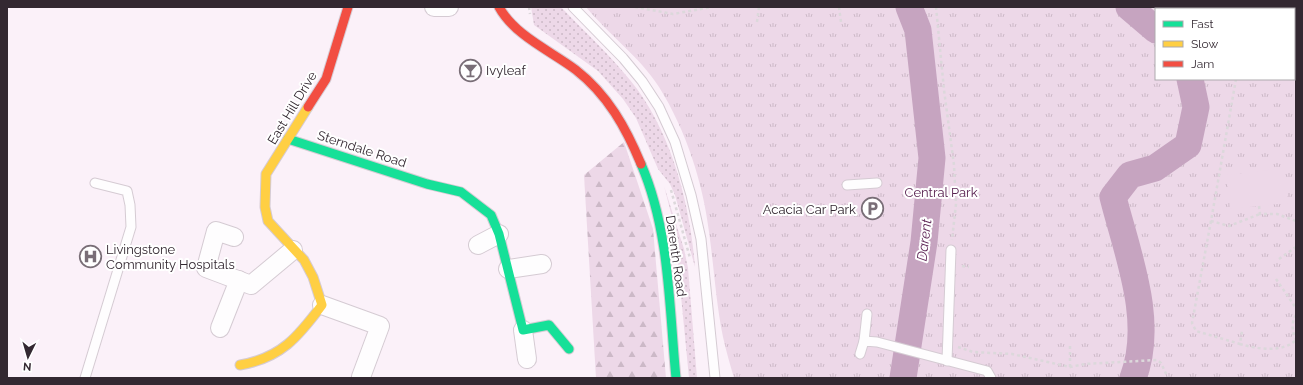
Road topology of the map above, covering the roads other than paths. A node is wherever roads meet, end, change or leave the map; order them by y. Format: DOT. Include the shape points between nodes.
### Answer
graph roads {
  1 [pos="348,7"];
  2 [pos="434,7"];
  3 [pos="449,7"];
  4 [pos="499,7"];
  5 [pos="573,7"];
  6 [pos="288,139"];
  7 [pos="877,182"];
  8 [pos="95,183"];
  9 [pos="847,185"];
  10 [pos="499,234"];
  11 [pos="234,237"];
  12 [pos="478,245"];
  13 [pos="294,250"];
  14 [pos="951,250"];
  15 [pos="542,264"];
  16 [pos="508,269"];
  17 [pos="239,280"];
  18 [pos="322,304"];
  19 [pos="867,314"];
  20 [pos="220,328"];
  21 [pos="523,330"];
  22 [pos="864,341"];
  23 [pos="569,349"];
  24 [pos="860,354"];
  25 [pos="527,359"];
  26 [pos="947,361"];
  27 [pos="240,365"];
  28 [pos="361,377"];
  29 [pos="85,378"];
  30 [pos="676,378"];
  31 [pos="715,378"];
  32 [pos="991,378"];
  1 -- 6 [label="street, East Hill Drive" via="326,79"];
  2 -- 3 [label="street"];
  4 -- 30 [label="street, Darenth Road" via="502,14 519,30 577,71 603,96 632,142 648,180 662,232"];
  5 -- 31 [label="lane" via="642,81 662,113 675,142 701,239"];
  6 -- 10 [label="street, Sterndale Road" via="428,184 461,192 491,215"];
  6 -- 13 [label="street, East Hill Drive" via="266,174 265,207 268,221"];
  7 -- 9 [label="lane"];
  8 -- 29 [label="lane" via="127,191 131,227"];
  10 -- 12 [label="street"];
  10 -- 16 [label="street, Sterndale Road"];
  11 -- 17 [label="street" via="216,231 206,268"];
  13 -- 17 [label="street" via="251,285"];
  13 -- 18 [label="street" via="304,260 313,277"];
  14 -- 26 [label="lane"];
  15 -- 16 [label="street"];
  16 -- 21 [label="street, Sterndale Road"];
  17 -- 20 [label="street"];
  18 -- 27 [label="street" via="311,320 280,353 253,364"];
  18 -- 28 [label="street" via="380,326"];
  19 -- 22 [label="lane"];
  21 -- 23 [label="street" via="549,325"];
  21 -- 25 [label="street"];
  22 -- 24 [label="lane"];
  22 -- 26 [label="lane" via="877,342"];
  26 -- 32 [label="lane" via="987,371"];
}
